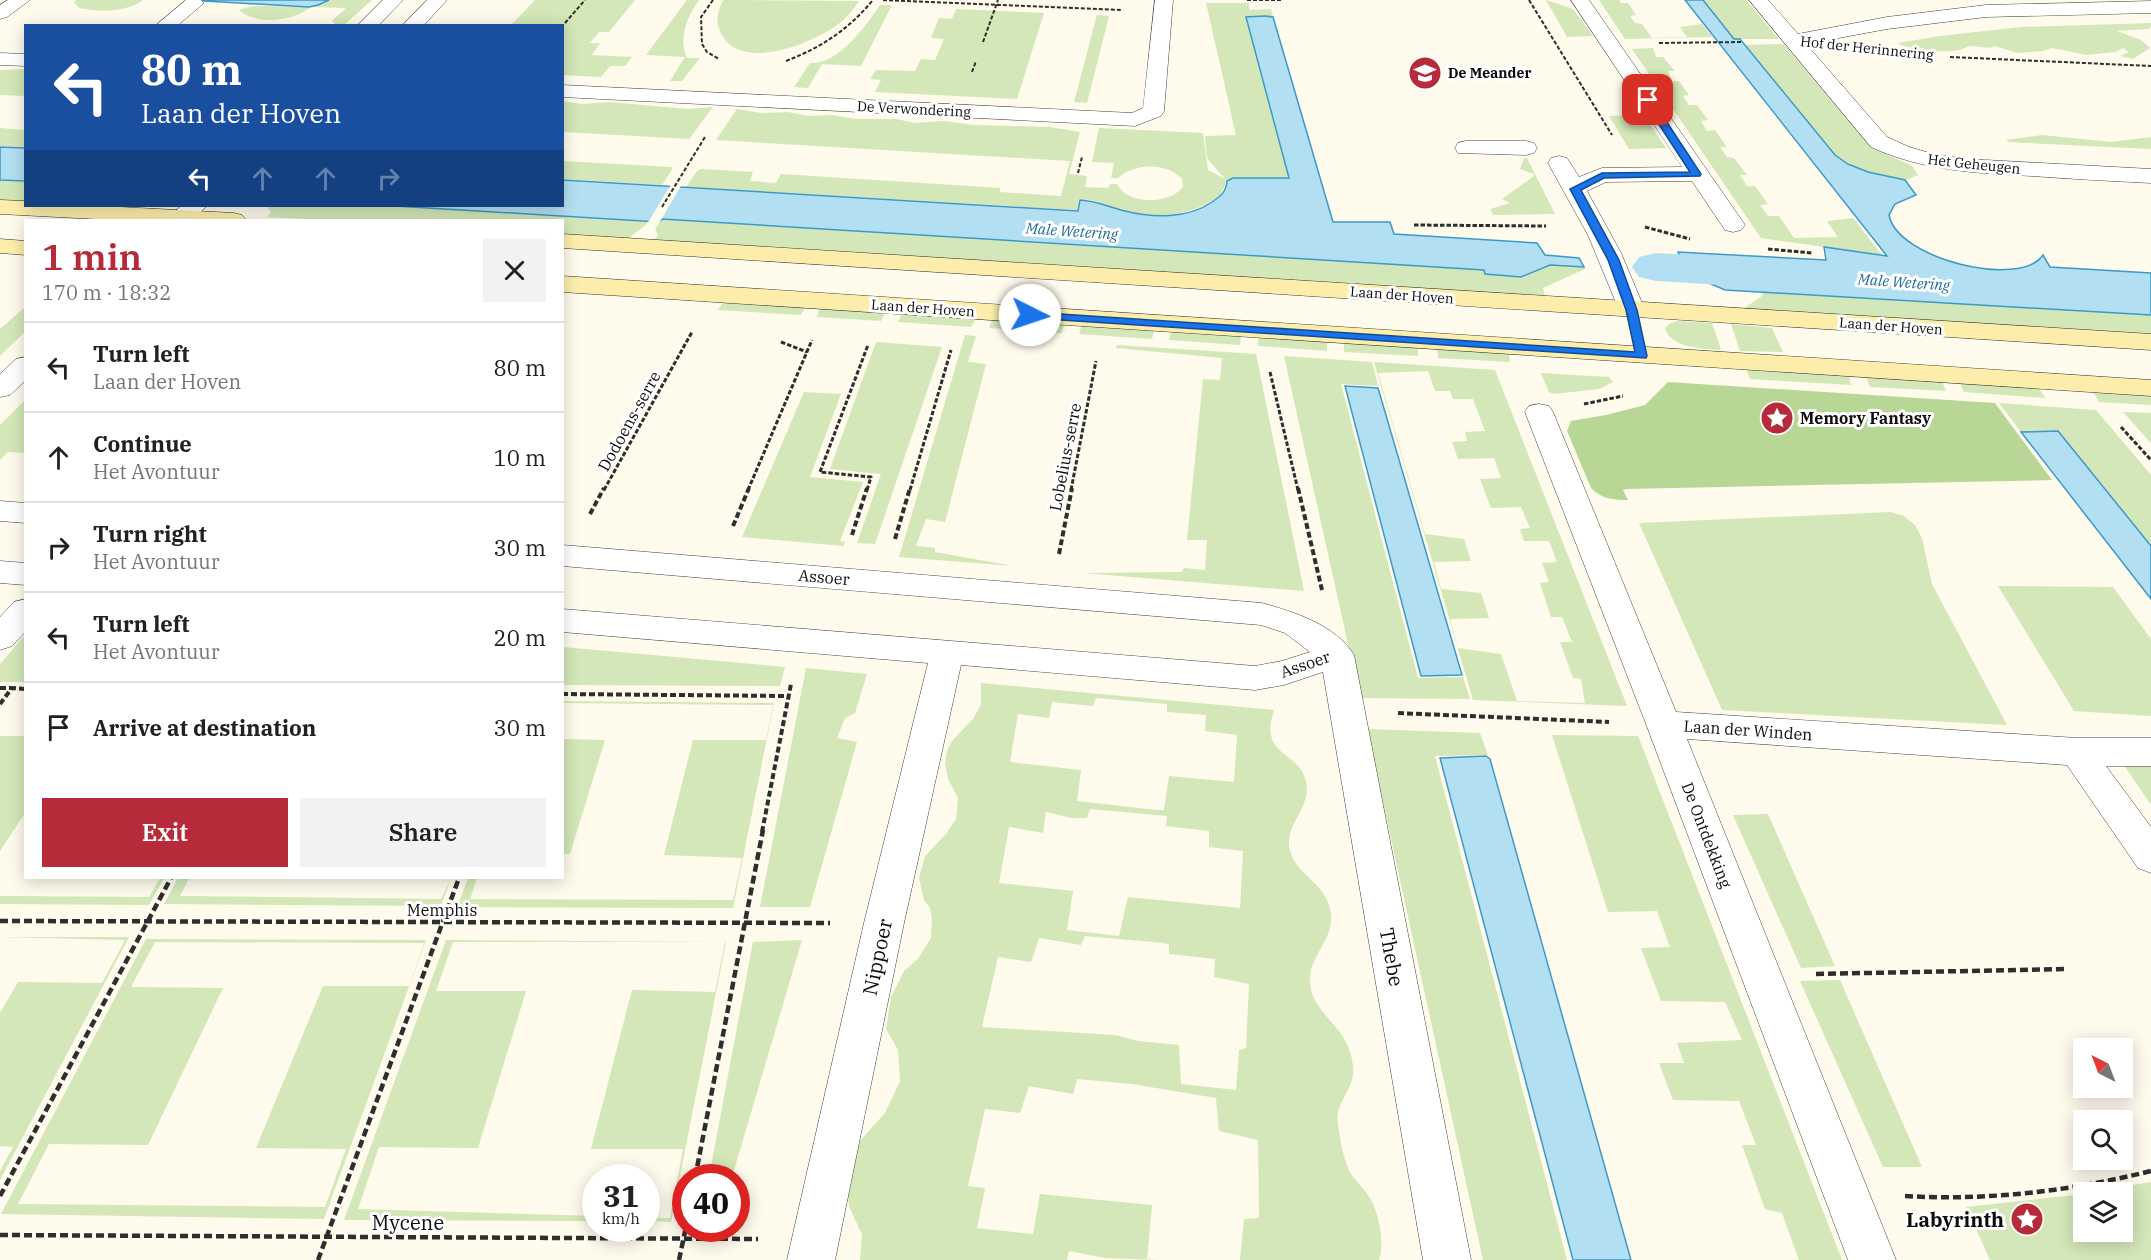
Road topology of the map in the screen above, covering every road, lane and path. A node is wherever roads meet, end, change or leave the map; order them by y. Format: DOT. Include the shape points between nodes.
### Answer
graph roads {
  1 [pos="21,0"];
  2 [pos="394,0"];
  3 [pos="438,0"];
  4 [pos="585,0"];
  5 [pos="713,0"];
  6 [pos="873,0"];
  7 [pos="883,0"];
  8 [pos="998,0"];
  9 [pos="1247,0"];
  10 [pos="1282,0"];
  11 [pos="1528,0"];
  12 [pos="1580,0"];
  13 [pos="1758,0"];
  14 [pos="1164,2"];
  15 [pos="194,3"];
  16 [pos="996,6"];
  17 [pos="2151,7"];
  18 [pos="0,13"];
  19 [pos="565,22"];
  20 [pos="167,24"];
  21 [pos="368,24"];
  22 [pos="413,24"];
  23 [pos="1793,41"];
  24 [pos="983,42"];
  25 [pos="1947,57"];
  26 [pos="0,59"];
  27 [pos="24,60"];
  28 [pos="721,60"];
  29 [pos="780,63"];
  30 [pos="2151,66"];
  31 [pos="564,91"];
  32 [pos="727,99"];
  33 [pos="1614,138"];
  34 [pos="1466,148"];
  35 [pos="1526,148"];
  36 [pos="1558,164"];
  37 [pos="1697,174"];
  38 [pos="2151,176"];
  39 [pos="677,181"];
  40 [pos="1575,189"];
  41 [pos="0,207"];
  42 [pos="185,214"];
  43 [pos="226,219"];
  44 [pos="1414,225"];
  45 [pos="1733,225"];
  46 [pos="1536,226"];
  47 [pos="564,241"];
  48 [pos="0,246"];
  49 [pos="24,248"];
  50 [pos="564,284"];
  51 [pos="1632,310"];
  52 [pos="696,324"];
  53 [pos="816,331"];
  54 [pos="954,341"];
  55 [pos="870,342"];
  56 [pos="2151,342"];
  57 [pos="1098,351"];
  58 [pos="1642,356"];
  59 [pos="1268,362"];
  60 [pos="24,367"];
  61 [pos="2151,388"];
  62 [pos="0,389"];
  63 [pos="1539,412"];
  64 [pos="2116,421"];
  65 [pos="2151,460"];
  66 [pos="0,511"];
  67 [pos="24,513"];
  68 [pos="587,519"];
  69 [pos="731,531"];
  70 [pos="851,537"];
  71 [pos="893,542"];
  72 [pos="564,555"];
  73 [pos="1059,556"];
  74 [pos="0,572"];
  75 [pos="24,574"];
  76 [pos="24,612"];
  77 [pos="564,620"];
  78 [pos="0,638"];
  79 [pos="947,654"];
  80 [pos="1337,655"];
  81 [pos="0,688"];
  82 [pos="12,688"];
  83 [pos="24,688"];
  84 [pos="564,694"];
  85 [pos="0,704"];
  86 [pos="1346,710"];
  87 [pos="1664,724"];
  88 [pos="2077,752"];
  89 [pos="2151,752"];
  90 [pos="2151,857"];
  91 [pos="170,879"];
  92 [pos="459,879"];
  93 [pos="0,921"];
  94 [pos="148,921"];
  95 [pos="443,922"];
  96 [pos="745,923"];
  97 [pos="884,923"];
  98 [pos="2067,969"];
  99 [pos="1761,975"];
  100 [pos="698,1164"];
  101 [pos="2151,1171"];
  102 [pos="1844,1189"];
  103 [pos="0,1196"];
  104 [pos="0,1236"];
  105 [pos="326,1237"];
  106 [pos="672,1239"];
  107 [pos="682,1242"];
  108 [pos="718,1242"];
  109 [pos="813,1250"];
  110 [pos="318,1260"];
  111 [pos="679,1260"];
  112 [pos="1447,1260"];
  113 [pos="1872,1260"];
  1 -- 18 [label="street"];
  2 -- 21 [label="street"];
  3 -- 22 [label="street"];
  4 -- 19 [label="path"];
  5 -- 28 [label="path" via="701,17 702,44"];
  6 -- 29 [label="path" via="836,40"];
  7 -- 16 [label="path"];
  8 -- 16 [label="path"];
  9 -- 10 [label="path"];
  11 -- 33 [label="path"];
  12 -- 37 [label="street"];
  13 -- 23 [label="street, Het Geheugen"];
  14 -- 16 [label="path" via="1109,11"];
  14 -- 32 [label="street, De Verwondering" via="1153,111 1135,120"];
  15 -- 20 [label="street"];
  16 -- 24 [label="path"];
  17 -- 23 [label="street, Hof der Herinnering" via="1986,11 1887,23"];
  23 -- 38 [label="street, Het Geheugen" via="1879,142 1907,156 1941,164"];
  25 -- 30 [label="path, Hof der Herinnering"];
  26 -- 27 [label="street"];
  31 -- 32 [label="street, De Verwondering"];
  32 -- 39 [label="path"];
  34 -- 35 [label="street"];
  36 -- 40 [label="street"];
  37 -- 40 [label="street" via="1602,176"];
  37 -- 45 [label="street"];
  40 -- 51 [label="street" via="1613,260"];
  41 -- 42 [label="street"];
  42 -- 43 [label="street"];
  44 -- 46 [label="path"];
  47 -- 51 [label="street, Laan der Hoven"];
  48 -- 49 [label="street"];
  50 -- 58 [label="street, Laan der Hoven"];
  51 -- 56 [label="street, Laan der Hoven"];
  51 -- 58 [label="street"];
  52 -- 68 [label="path, Dodoens-serre"];
  53 -- 69 [label="path"];
  54 -- 71 [label="path"];
  55 -- 70 [label="path" via="820,472 871,477"];
  57 -- 73 [label="path, Lobelius-serre"];
  58 -- 61 [label="street, Laan der Hoven"];
  59 -- 80 [label="path"];
  60 -- 62 [label="street"];
  63 -- 87 [label="street, De Ontdekking"];
  64 -- 65 [label="path"];
  66 -- 67 [label="street"];
  72 -- 80 [label="street, Assoer" via="1262,614 1297,625"];
  74 -- 75 [label="street"];
  76 -- 78 [label="street"];
  77 -- 79 [label="street, Assoer"];
  79 -- 80 [label="street, Assoer" via="1255,678 1284,674"];
  79 -- 97 [label="street, Nippoer"];
  80 -- 86 [label="street, Thebe"];
  81 -- 82 [label="path"];
  82 -- 83 [label="path"];
  82 -- 85 [label="path"];
  84 -- 96 [label="path" via="788,696"];
  86 -- 87 [label="path, Laan der Winden"];
  86 -- 112 [label="street, Thebe"];
  87 -- 88 [label="street, Laan der Winden"];
  87 -- 99 [label="street, De Ontdekking"];
  88 -- 89 [label="street, Laan der Winden"];
  88 -- 90 [label="street"];
  91 -- 94 [label="path"];
  92 -- 95 [label="path"];
  93 -- 94 [label="path, Memphis"];
  94 -- 95 [label="path, Memphis"];
  94 -- 103 [label="path"];
  95 -- 96 [label="path, Memphis"];
  95 -- 105 [label="path"];
  96 -- 97 [label="path, Memphis"];
  96 -- 100 [label="path"];
  97 -- 109 [label="street, Nippoer"];
  98 -- 99 [label="path"];
  99 -- 102 [label="street, De Ontdekking"];
  101 -- 102 [label="path" via="2112,1181 1982,1196 1915,1197"];
  102 -- 113 [label="street, De Ontdekking"];
  104 -- 105 [label="path, Mycene"];
  105 -- 106 [label="path, Mycene"];
  105 -- 110 [label="path"];
  107 -- 111 [label="path"];
  108 -- 109 [label="path, Mycene"];
}
